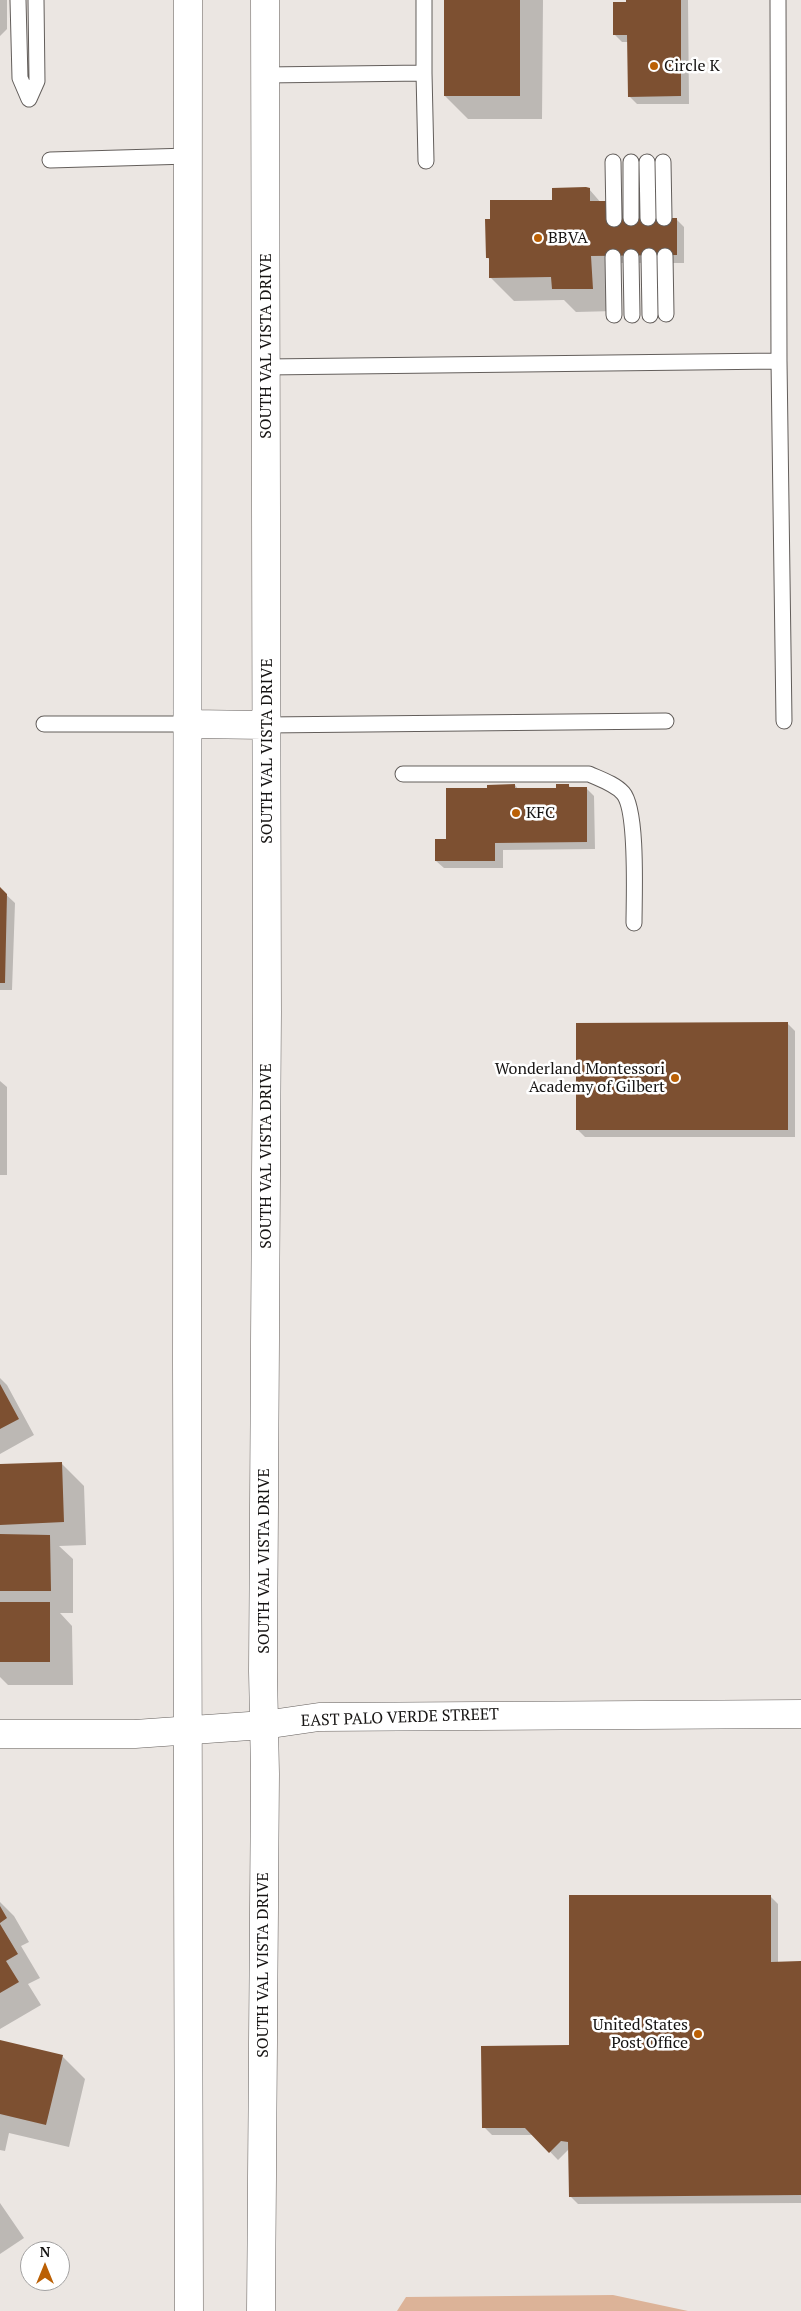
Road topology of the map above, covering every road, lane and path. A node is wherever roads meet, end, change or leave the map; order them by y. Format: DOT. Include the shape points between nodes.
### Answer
graph roads {
  1 [pos="18,0"];
  2 [pos="36,0"];
  3 [pos="188,0"];
  4 [pos="265,0"];
  5 [pos="424,0"];
  6 [pos="778,0"];
  7 [pos="424,74"];
  8 [pos="265,75"];
  9 [pos="189,156"];
  10 [pos="50,160"];
  11 [pos="426,161"];
  12 [pos="613,162"];
  13 [pos="631,162"];
  14 [pos="647,162"];
  15 [pos="663,162"];
  16 [pos="631,218"];
  17 [pos="648,218"];
  18 [pos="664,218"];
  19 [pos="614,219"];
  20 [pos="649,256"];
  21 [pos="665,256"];
  22 [pos="613,257"];
  23 [pos="631,257"];
  24 [pos="666,314"];
  25 [pos="614,315"];
  26 [pos="632,315"];
  27 [pos="650,315"];
  28 [pos="778,361"];
  29 [pos="266,367"];
  30 [pos="666,721"];
  31 [pos="784,721"];
  32 [pos="44,724"];
  33 [pos="189,724"];
  34 [pos="266,725"];
  35 [pos="403,774"];
  36 [pos="634,923"];
  37 [pos="801,1714"];
  38 [pos="264,1726"];
  39 [pos="188,1730"];
  40 [pos="0,1734"];
  41 [pos="189,2311"];
  42 [pos="261,2311"];
  1 -- 2 [label="lane" via="20,78 28,99 37,81"];
  3 -- 9 [label="main road"];
  4 -- 8 [label="main road, SOUTH VAL VISTA DRIVE"];
  5 -- 7 [label="lane"];
  6 -- 28 [label="lane"];
  7 -- 8 [label="lane"];
  7 -- 11 [label="lane"];
  8 -- 29 [label="main road, SOUTH VAL VISTA DRIVE"];
  9 -- 10 [label="lane"];
  9 -- 33 [label="main road"];
  12 -- 19 [label="lane"];
  13 -- 16 [label="lane"];
  14 -- 17 [label="lane"];
  15 -- 18 [label="lane"];
  20 -- 27 [label="lane"];
  21 -- 24 [label="lane"];
  22 -- 25 [label="lane"];
  23 -- 26 [label="lane"];
  28 -- 29 [label="lane"];
  28 -- 31 [label="lane"];
  29 -- 34 [label="main road, SOUTH VAL VISTA DRIVE"];
  30 -- 34 [label="lane"];
  32 -- 33 [label="lane"];
  33 -- 34 [label="main road"];
  33 -- 39 [label="main road"];
  34 -- 38 [label="main road, SOUTH VAL VISTA DRIVE"];
  35 -- 36 [label="lane" via="589,774 611,785 623,793 630,808"];
  37 -- 38 [label="main road, EAST PALO VERDE STREET" via="318,1716"];
  38 -- 39 [label="main road, EAST PALO VERDE STREET"];
  38 -- 42 [label="main road, SOUTH VAL VISTA DRIVE"];
  39 -- 40 [label="main road, EAST PALO VERDE STREET" via="135,1734"];
  39 -- 41 [label="main road"];
}
